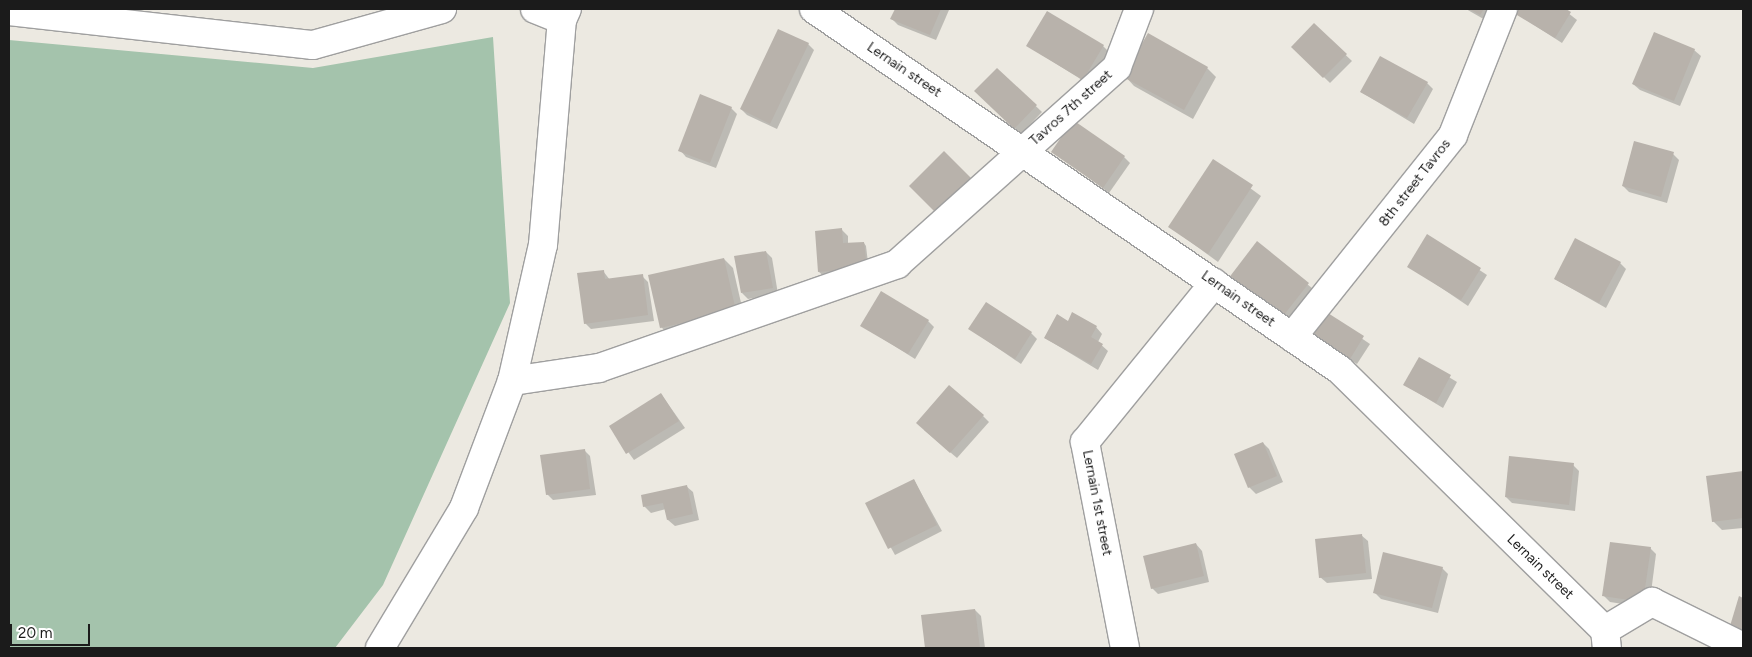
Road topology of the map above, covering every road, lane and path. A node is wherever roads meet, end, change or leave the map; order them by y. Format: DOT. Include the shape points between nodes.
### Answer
graph roads {
  1 [pos="442,9"];
  2 [pos="535,9"];
  3 [pos="814,9"];
  4 [pos="1139,9"];
  5 [pos="1503,9"];
  6 [pos="9,11"];
  7 [pos="564,14"];
  8 [pos="1023,150"];
  9 [pos="1214,283"];
  10 [pos="1292,337"];
  11 [pos="512,380"];
  12 [pos="1606,639"];
  13 [pos="1743,647"];
  14 [pos="380,648"];
  15 [pos="1125,648"];
  1 -- 6 [label="street" via="313,45"];
  2 -- 7 [label="street"];
  3 -- 8 [label="street, Lernain street"];
  4 -- 8 [label="street, Tavros 7th street" via="1117,67"];
  5 -- 10 [label="street, 8th street Tavros" via="1453,135"];
  7 -- 11 [label="street" via="543,245"];
  8 -- 9 [label="street, Lernain street"];
  8 -- 11 [label="street, Tavros 7th street" via="897,264 599,368"];
  9 -- 10 [label="street, Lernain street"];
  9 -- 15 [label="street, Lernain 1st street" via="1085,442"];
  10 -- 12 [label="street, Lernain street" via="1340,370"];
  11 -- 14 [label="street" via="464,508"];
  12 -- 13 [label="street" via="1652,602"];
}
